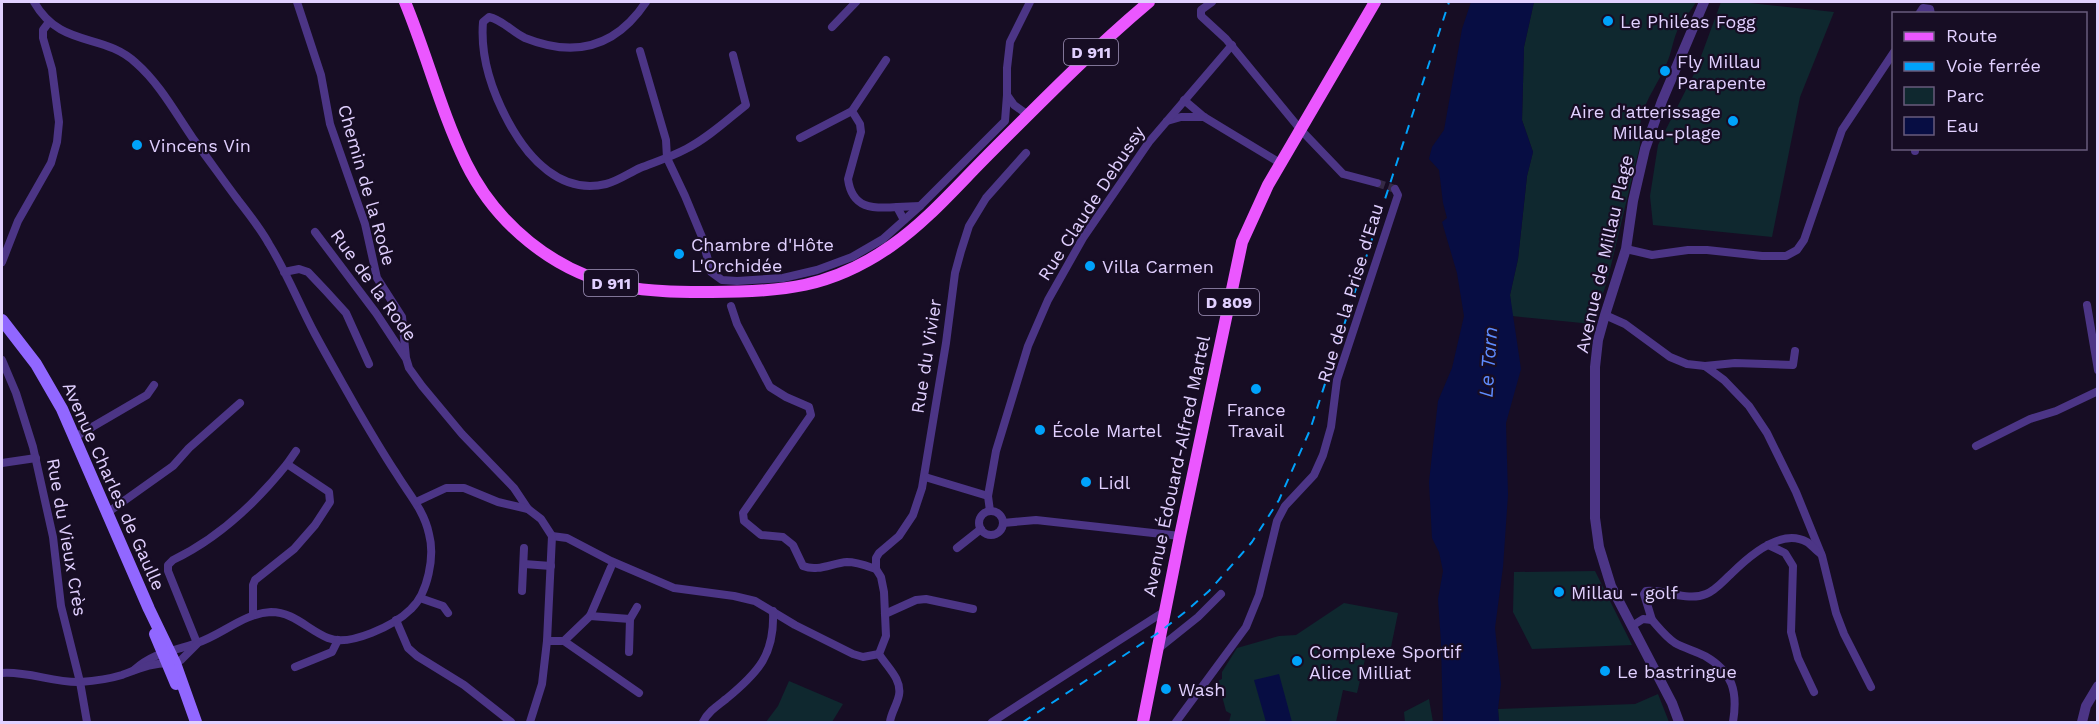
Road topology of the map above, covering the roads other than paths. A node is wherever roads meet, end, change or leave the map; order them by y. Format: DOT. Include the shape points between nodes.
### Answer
graph roads {
  1 [pos="34,2"];
  2 [pos="297,2"];
  3 [pos="405,2"];
  4 [pos="646,2"];
  5 [pos="856,2"];
  6 [pos="1030,2"];
  7 [pos="1149,2"];
  8 [pos="1212,2"];
  9 [pos="1375,2"];
  10 [pos="1704,2"];
  11 [pos="49,22"];
  12 [pos="832,27"];
  13 [pos="1232,45"];
  14 [pos="640,51"];
  15 [pos="1892,54"];
  16 [pos="733,55"];
  17 [pos="886,60"];
  18 [pos="1007,95"];
  19 [pos="1184,100"];
  20 [pos="852,111"];
  21 [pos="1028,115"];
  22 [pos="1204,117"];
  23 [pos="1167,121"];
  24 [pos="1300,129"];
  25 [pos="800,138"];
  26 [pos="1026,153"];
  27 [pos="667,158"];
  28 [pos="1280,163"];
  29 [pos="1377,183"];
  30 [pos="1395,189"];
  31 [pos="920,206"];
  32 [pos="897,207"];
  33 [pos="904,220"];
  34 [pos="315,232"];
  35 [pos="1626,249"];
  36 [pos="2,262"];
  37 [pos="284,272"];
  38 [pos="2088,305"];
  39 [pos="731,306"];
  40 [pos="1605,315"];
  41 [pos="2,320"];
  42 [pos="1795,351"];
  43 [pos="406,358"];
  44 [pos="2,360"];
  45 [pos="369,364"];
  46 [pos="1705,366"];
  47 [pos="2097,370"];
  48 [pos="154,385"];
  49 [pos="2097,391"];
  50 [pos="240,403"];
  51 [pos="75,437"];
  52 [pos="1976,446"];
  53 [pos="296,451"];
  54 [pos="36,458"];
  55 [pos="2,463"];
  56 [pos="287,464"];
  57 [pos="925,477"];
  58 [pos="988,496"];
  59 [pos="416,502"];
  60 [pos="528,509"];
  61 [pos="990,511"];
  62 [pos="107,513"];
  63 [pos="1003,523"];
  64 [pos="981,529"];
  65 [pos="552,536"];
  66 [pos="1180,536"];
  67 [pos="1768,545"];
  68 [pos="524,548"];
  69 [pos="957,548"];
  70 [pos="1822,556"];
  71 [pos="524,564"];
  72 [pos="551,566"];
  73 [pos="611,567"];
  74 [pos="876,569"];
  75 [pos="522,591"];
  76 [pos="1221,594"];
  77 [pos="420,598"];
  78 [pos="637,607"];
  79 [pos="973,609"];
  80 [pos="773,611"];
  81 [pos="1165,611"];
  82 [pos="448,613"];
  83 [pos="885,614"];
  84 [pos="253,615"];
  85 [pos="590,616"];
  86 [pos="630,619"];
  87 [pos="396,620"];
  88 [pos="1652,620"];
  89 [pos="1632,626"];
  90 [pos="338,640"];
  91 [pos="547,640"];
  92 [pos="564,641"];
  93 [pos="198,643"];
  94 [pos="1158,649"];
  95 [pos="629,652"];
  96 [pos="879,654"];
  97 [pos="168,657"];
  98 [pos="295,667"];
  99 [pos="2,673"];
  100 [pos="80,682"];
  101 [pos="2097,686"];
  102 [pos="1870,687"];
  103 [pos="1814,692"];
  104 [pos="639,693"];
  105 [pos="194,719"];
  106 [pos="87,723"];
  107 [pos="511,723"];
  108 [pos="530,723"];
  109 [pos="703,723"];
  110 [pos="890,723"];
  111 [pos="992,723"];
  112 [pos="1143,723"];
  113 [pos="1176,723"];
  114 [pos="1679,723"];
  115 [pos="1733,723"];
  116 [pos="2082,723"];
  1 -- 11 [label="street"];
  2 -- 43 [label="street, Chemin de la Rode" via="321,75 330,124 365,224 377,278 402,317"];
  3 -- 21 [label="main road, D 911" via="452,129 484,192 507,222 540,250 574,270 618,286 677,292 762,292 835,276 866,262 908,233"];
  4 -- 27 [label="street" via="621,29 606,40 585,47 564,49 543,44 489,18 483,22 482,36 486,68 514,133 547,172 565,181 607,184"];
  5 -- 12 [label="street"];
  6 -- 18 [label="street" via="1010,42"];
  7 -- 21 [label="main road, D 911" via="1082,60"];
  8 -- 13 [label="street" via="1201,16"];
  9 -- 24 [label="main road, Avenue Édouard-Alfred Martel / D 809"];
  10 -- 35 [label="street, Avenue de Millau Plage" via="1645,149"];
  11 -- 36 [label="street" via="43,38 59,122 57,142 51,163 18,221"];
  11 -- 37 [label="street" via="73,36 125,54 137,63 263,234"];
  13 -- 19 [label="street, Rue Claude Debussy"];
  13 -- 24 [label="street"];
  14 -- 27 [label="street" via="666,140"];
  15 -- 35 [label="street" via="1842,130 1804,240 1797,250 1786,256 1762,256 1707,250 1652,255"];
  16 -- 27 [label="street" via="746,105 695,143"];
  17 -- 20 [label="street"];
  18 -- 21 [label="street"];
  18 -- 31 [label="street" via="1005,121"];
  19 -- 22 [label="street"];
  19 -- 23 [label="street, Rue Claude Debussy"];
  20 -- 25 [label="street"];
  20 -- 32 [label="street" via="861,132 848,179 854,197 869,207"];
  22 -- 23 [label="street, Rue Claude Debussy"];
  22 -- 28 [label="street"];
  23 -- 58 [label="street, Rue Claude Debussy" via="1117,187 1048,300 1015,387 996,451"];
  24 -- 28 [label="main road, Avenue Édouard-Alfred Martel / D 809"];
  24 -- 29 [label="street" via="1343,174"];
  26 -- 57 [label="street, Rue du Vivier" via="986,198 969,226 955,273"];
  27 -- 33 [label="street" via="702,237 711,272 722,280 783,278 817,270 852,257 883,239"];
  28 -- 66 [label="main road, Avenue Édouard-Alfred Martel / D 809" via="1242,242"];
  30 -- 113 [label="street, Rue de la Prise d'Eau" via="1398,195 1337,380 1323,455 1314,475 1285,506 1277,521 1259,595 1246,627"];
  31 -- 32 [label="street"];
  31 -- 33 [label="street"];
  32 -- 33 [label="street"];
  34 -- 43 [label="street, Rue de la Rode"];
  35 -- 40 [label="street, Avenue de Millau Plage"];
  37 -- 45 [label="street" via="308,272 326,291 346,313"];
  37 -- 59 [label="street" via="384,455"];
  38 -- 47 [label="street"];
  39 -- 74 [label="street" via="770,387 809,407 812,415 743,513 744,521 761,535 783,537 793,545 803,566 810,569 845,562"];
  40 -- 46 [label="street" via="1625,324 1670,357"];
  40 -- 89 [label="street, Avenue de Millau Plage" via="1595,367 1595,518 1607,577"];
  41 -- 51 [label="main road, Avenue Charles de Gaulle" via="48,384"];
  42 -- 46 [label="street" via="1793,365"];
  43 -- 60 [label="street, Chemin de la Rode" via="422,386 514,488"];
  44 -- 54 [label="street, Rue du Vieux Crès"];
  46 -- 70 [label="street" via="1749,406 1767,433"];
  48 -- 51 [label="street" via="147,395"];
  49 -- 52 [label="street"];
  50 -- 62 [label="street" via="172,466"];
  51 -- 62 [label="main road, Avenue Charles de Gaulle"];
  53 -- 56 [label="street"];
  54 -- 55 [label="street"];
  54 -- 100 [label="street, Rue du Vieux Crès" via="53,537 62,606"];
  56 -- 84 [label="street" via="329,492 330,502 294,549 255,580"];
  56 -- 93 [label="street" via="263,494 233,521 168,564"];
  57 -- 58 [label="street"];
  57 -- 74 [label="street, Rue du Vivier" via="913,515 899,536 879,553"];
  58 -- 61 [label="street, Rue Claude Debussy"];
  59 -- 60 [label="street" via="446,489 459,488"];
  59 -- 77 [label="street" via="430,537 429,570"];
  60 -- 65 [label="street" via="541,519"];
  61 -- 63 [label="street" via="999,514"];
  61 -- 64 [label="street" via="981,518"];
  62 -- 97 [label="main road, Avenue Charles de Gaulle"];
  63 -- 64 [label="street" via="994,534"];
  63 -- 66 [label="street" via="1036,520"];
  64 -- 69 [label="street"];
  65 -- 72 [label="street"];
  65 -- 80 [label="street" via="567,538 675,588 734,596"];
  66 -- 81 [label="main road, Avenue Édouard-Alfred Martel / D 809"];
  67 -- 70 [label="street" via="1788,537 1806,541"];
  67 -- 88 [label="street" via="1706,594 1690,597 1646,591"];
  67 -- 103 [label="street" via="1785,553 1793,566 1791,632"];
  68 -- 71 [label="street"];
  70 -- 102 [label="street" via="1836,613"];
  71 -- 72 [label="street"];
  71 -- 75 [label="street"];
  72 -- 91 [label="street"];
  73 -- 85 [label="street"];
  74 -- 83 [label="street" via="881,577"];
  76 -- 94 [label="street"];
  77 -- 82 [label="street" via="443,606"];
  77 -- 87 [label="street"];
  78 -- 86 [label="street"];
  79 -- 83 [label="street" via="926,599"];
  80 -- 96 [label="street" via="863,657"];
  80 -- 109 [label="street" via="773,636 759,667 713,708"];
  81 -- 94 [label="main road, Avenue Édouard-Alfred Martel / D 809"];
  81 -- 111 [label="street"];
  83 -- 96 [label="street" via="886,636"];
  84 -- 90 [label="street" via="283,613"];
  84 -- 93 [label="street"];
  85 -- 86 [label="street"];
  85 -- 92 [label="street"];
  86 -- 95 [label="street"];
  87 -- 90 [label="street" via="365,635"];
  87 -- 107 [label="street" via="408,648 464,685"];
  88 -- 89 [label="street"];
  88 -- 115 [label="street" via="1676,643 1722,668 1733,683"];
  89 -- 114 [label="street, Avenue de Millau Plage"];
  90 -- 98 [label="street" via="332,652"];
  91 -- 92 [label="street"];
  91 -- 108 [label="street" via="542,684"];
  92 -- 104 [label="street"];
  93 -- 97 [label="street"];
  93 -- 97 [label="street" via="181,660"];
  94 -- 112 [label="main road, D 809"];
  96 -- 110 [label="street" via="900,687"];
  97 -- 100 [label="street" via="120,675"];
  97 -- 105 [label="main road, Avenue Charles de Gaulle"];
  97 -- 105 [label="main road, Avenue Charles de Gaulle"];
  99 -- 100 [label="street"];
  100 -- 106 [label="street, Rue du Vieux Crès"];
  101 -- 116 [label="street"];
}
